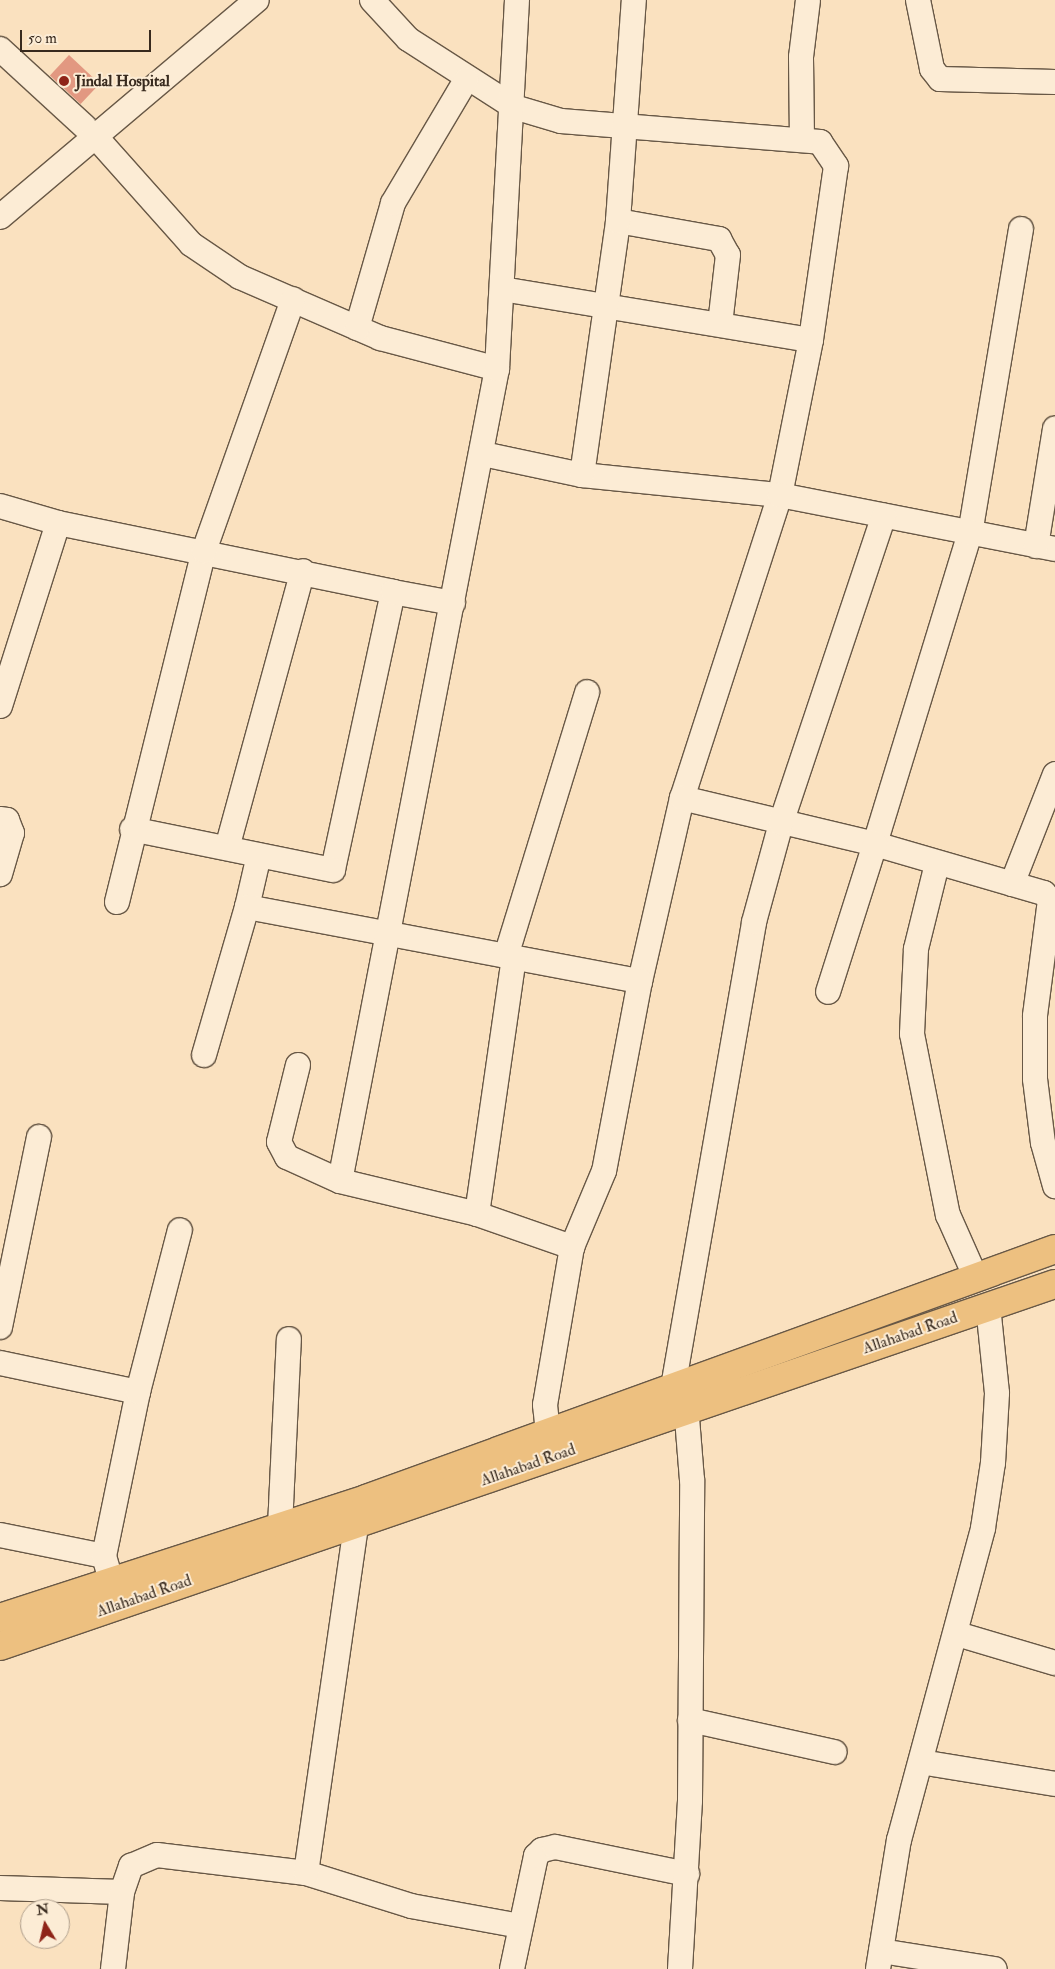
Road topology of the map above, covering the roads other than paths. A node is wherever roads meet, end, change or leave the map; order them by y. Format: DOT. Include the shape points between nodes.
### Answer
graph roads {
  1 [pos="231,0"];
  2 [pos="257,0"];
  3 [pos="372,0"];
  4 [pos="517,0"];
  5 [pos="634,0"];
  6 [pos="808,0"];
  7 [pos="918,0"];
  8 [pos="0,49"];
  9 [pos="466,80"];
  10 [pos="1055,82"];
  11 [pos="514,107"];
  12 [pos="624,127"];
  13 [pos="90,131"];
  14 [pos="802,140"];
  15 [pos="0,203"];
  16 [pos="0,217"];
  17 [pos="618,222"];
  18 [pos="1021,229"];
  19 [pos="502,289"];
  20 [pos="292,299"];
  21 [pos="605,306"];
  22 [pos="720,324"];
  23 [pos="357,328"];
  24 [pos="812,340"];
  25 [pos="497,369"];
  26 [pos="1055,430"];
  27 [pos="483,454"];
  28 [pos="582,475"];
  29 [pos="780,495"];
  30 [pos="0,506"];
  31 [pos="884,516"];
  32 [pos="58,523"];
  33 [pos="970,533"];
  34 [pos="1045,547"];
  35 [pos="204,551"];
  36 [pos="303,571"];
  37 [pos="393,592"];
  38 [pos="453,603"];
  39 [pos="587,692"];
  40 [pos="0,706"];
  41 [pos="1055,774"];
  42 [pos="682,798"];
  43 [pos="0,819"];
  44 [pos="781,824"];
  45 [pos="132,829"];
  46 [pos="875,844"];
  47 [pos="227,848"];
  48 [pos="259,855"];
  49 [pos="937,864"];
  50 [pos="0,874"];
  51 [pos="1012,884"];
  52 [pos="117,902"];
  53 [pos="246,907"];
  54 [pos="386,934"];
  55 [pos="510,957"];
  56 [pos="640,980"];
  57 [pos="828,992"];
  58 [pos="204,1055"];
  59 [pos="298,1065"];
  60 [pos="39,1137"];
  61 [pos="340,1181"];
  62 [pos="1055,1186"];
  63 [pos="477,1214"];
  64 [pos="180,1230"];
  65 [pos="572,1247"];
  66 [pos="1055,1250"];
  67 [pos="976,1278"];
  68 [pos="1055,1284"];
  69 [pos="988,1306"];
  70 [pos="0,1327"];
  71 [pos="289,1339"];
  72 [pos="0,1363"];
  73 [pos="138,1392"];
  74 [pos="681,1393"];
  75 [pos="548,1445"];
  76 [pos="356,1524"];
  77 [pos="280,1527"];
  78 [pos="0,1535"];
  79 [pos="104,1556"];
  80 [pos="112,1594"];
  81 [pos="0,1618"];
  82 [pos="957,1634"];
  83 [pos="0,1646"];
  84 [pos="1055,1663"];
  85 [pos="690,1720"];
  86 [pos="834,1752"];
  87 [pos="921,1762"];
  88 [pos="1055,1784"];
  89 [pos="306,1873"];
  90 [pos="687,1874"];
  91 [pos="0,1888"];
  92 [pos="122,1892"];
  93 [pos="520,1926"];
  94 [pos="879,1960"];
  95 [pos="112,1969"];
  96 [pos="512,1969"];
  97 [pos="680,1969"];
  98 [pos="995,1969"];
  1 -- 13 [label="street"];
  2 -- 13 [label="street"];
  3 -- 9 [label="street" via="408,38"];
  4 -- 11 [label="street"];
  5 -- 12 [label="street"];
  6 -- 14 [label="street" via="801,57"];
  7 -- 10 [label="street" via="932,69 940,78"];
  8 -- 13 [label="street"];
  9 -- 11 [label="street"];
  9 -- 23 [label="street" via="393,203"];
  11 -- 12 [label="street" via="561,121"];
  11 -- 19 [label="street"];
  12 -- 14 [label="street"];
  12 -- 17 [label="street"];
  13 -- 15 [label="street"];
  13 -- 16 [label="street"];
  13 -- 20 [label="street" via="191,244 240,277"];
  14 -- 24 [label="street" via="820,142 836,166"];
  17 -- 21 [label="street"];
  17 -- 22 [label="street" via="719,239 728,255"];
  18 -- 33 [label="street"];
  19 -- 21 [label="street"];
  19 -- 25 [label="street"];
  20 -- 23 [label="street"];
  20 -- 35 [label="street"];
  21 -- 22 [label="street"];
  21 -- 28 [label="street"];
  22 -- 24 [label="street"];
  23 -- 25 [label="street"];
  24 -- 29 [label="street"];
  25 -- 27 [label="street"];
  26 -- 34 [label="street"];
  27 -- 28 [label="street"];
  27 -- 38 [label="street"];
  28 -- 29 [label="street"];
  29 -- 31 [label="street"];
  29 -- 42 [label="street"];
  30 -- 32 [label="street"];
  31 -- 33 [label="street"];
  31 -- 44 [label="street"];
  32 -- 35 [label="street"];
  32 -- 40 [label="street"];
  33 -- 34 [label="street"];
  33 -- 46 [label="street"];
  35 -- 36 [label="street"];
  35 -- 45 [label="street"];
  36 -- 37 [label="street"];
  36 -- 47 [label="street"];
  37 -- 38 [label="street"];
  37 -- 48 [label="street" via="333,870"];
  38 -- 54 [label="street"];
  39 -- 55 [label="street"];
  41 -- 51 [label="street"];
  42 -- 44 [label="street"];
  42 -- 56 [label="street"];
  43 -- 50 [label="street" via="7,820 12,833"];
  44 -- 46 [label="street"];
  44 -- 74 [label="street" via="754,922"];
  45 -- 47 [label="street"];
  45 -- 52 [label="street"];
  46 -- 49 [label="street"];
  46 -- 57 [label="street"];
  47 -- 48 [label="street"];
  48 -- 53 [label="street"];
  49 -- 51 [label="street"];
  49 -- 67 [label="street" via="916,949 912,1034 948,1215"];
  51 -- 62 [label="street" via="1044,893 1052,908 1035,1016 1035,1080 1043,1143"];
  53 -- 54 [label="street"];
  53 -- 58 [label="street"];
  54 -- 55 [label="street"];
  54 -- 61 [label="street"];
  55 -- 56 [label="street"];
  55 -- 63 [label="street"];
  56 -- 65 [label="street" via="604,1171"];
  59 -- 61 [label="street" via="279,1150"];
  60 -- 70 [label="street"];
  61 -- 63 [label="street"];
  63 -- 65 [label="street"];
  64 -- 73 [label="street"];
  65 -- 75 [label="street" via="545,1405"];
  66 -- 67 [label="main road"];
  67 -- 74 [label="main road"];
  68 -- 69 [label="main road, Allahabad Road"];
  69 -- 74 [label="main road, Allahabad Road"];
  69 -- 82 [label="street" via="997,1393 993,1463"];
  71 -- 77 [label="street"];
  72 -- 73 [label="street"];
  73 -- 79 [label="street"];
  74 -- 75 [label="main road, Allahabad Road"];
  74 -- 85 [label="street" via="692,1480"];
  75 -- 76 [label="main road, Allahabad Road"];
  75 -- 77 [label="main road"];
  76 -- 80 [label="main road, Allahabad Road"];
  76 -- 89 [label="street"];
  77 -- 80 [label="main road"];
  78 -- 79 [label="street"];
  79 -- 80 [label="street"];
  80 -- 81 [label="main road"];
  80 -- 83 [label="main road, Allahabad Road"];
  82 -- 84 [label="street"];
  82 -- 87 [label="street"];
  85 -- 86 [label="street"];
  85 -- 90 [label="street"];
  87 -- 88 [label="street"];
  87 -- 94 [label="street" via="899,1840"];
  89 -- 92 [label="street" via="157,1855 131,1866"];
  89 -- 93 [label="street" via="412,1906"];
  90 -- 93 [label="street" via="549,1848 536,1856"];
  90 -- 97 [label="street"];
  91 -- 92 [label="street"];
  92 -- 95 [label="street"];
  93 -- 96 [label="street"];
  94 -- 98 [label="street"];
}
